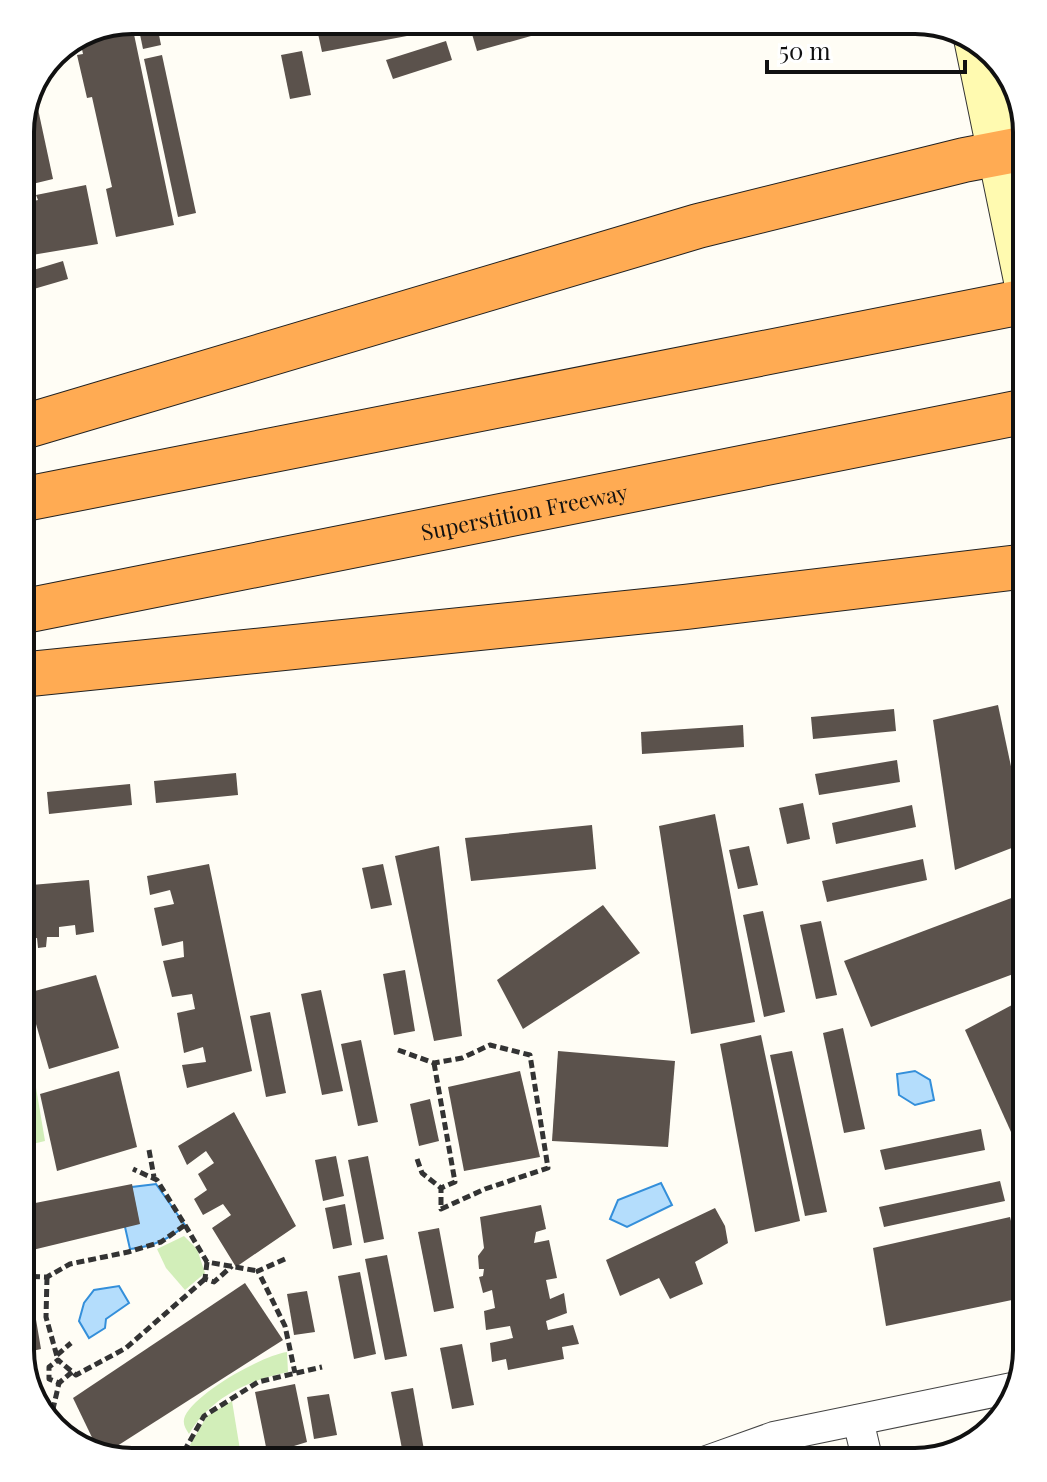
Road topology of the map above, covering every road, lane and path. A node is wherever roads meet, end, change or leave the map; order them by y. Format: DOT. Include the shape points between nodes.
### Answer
graph roads {
  1 [pos="983,62"];
  2 [pos="1013,151"];
  3 [pos="1013,304"];
  4 [pos="1013,414"];
  5 [pos="34,424"];
  6 [pos="34,497"];
  7 [pos="1013,568"];
  8 [pos="34,609"];
  9 [pos="34,674"];
  10 [pos="398,1050"];
  11 [pos="434,1063"];
  12 [pos="149,1150"];
  13 [pos="416,1156"];
  14 [pos="133,1169"];
  15 [pos="154,1178"];
  16 [pos="441,1188"];
  17 [pos="185,1225"];
  18 [pos="285,1259"];
  19 [pos="207,1262"];
  20 [pos="232,1266"];
  21 [pos="258,1271"];
  22 [pos="34,1277"];
  23 [pos="47,1277"];
  24 [pos="205,1279"];
  25 [pos="71,1343"];
  26 [pos="57,1357"];
  27 [pos="322,1367"];
  28 [pos="72,1372"];
  29 [pos="295,1373"];
  30 [pos="59,1383"];
  31 [pos="1005,1389"];
  32 [pos="53,1409"];
  33 [pos="858,1420"];
  34 [pos="186,1448"];
  35 [pos="743,1448"];
  36 [pos="865,1448"];
  1 -- 2 [label="main road"];
  2 -- 5 [label="highway" via="698,226"];
  3 -- 6 [label="highway"];
  4 -- 8 [label="highway, Superstition Freeway"];
  7 -- 9 [label="highway"];
  10 -- 11 [label="path"];
  11 -- 16 [label="path" via="455,1182"];
  11 -- 16 [label="path" via="490,1045 530,1055 548,1168 441,1209"];
  12 -- 15 [label="path"];
  13 -- 16 [label="path" via="422,1173"];
  14 -- 15 [label="path"];
  15 -- 17 [label="path"];
  17 -- 19 [label="path"];
  17 -- 23 [label="path" via="161,1242 70,1264"];
  18 -- 21 [label="path"];
  19 -- 20 [label="path"];
  19 -- 24 [label="path"];
  20 -- 21 [label="path"];
  20 -- 24 [label="path" via="214,1282"];
  21 -- 29 [label="path" via="285,1326"];
  22 -- 23 [label="path"];
  23 -- 26 [label="path" via="46,1317"];
  24 -- 28 [label="path" via="126,1348 76,1375"];
  25 -- 26 [label="path"];
  26 -- 28 [label="path"];
  26 -- 30 [label="path" via="49,1367 49,1379"];
  27 -- 29 [label="path"];
  28 -- 30 [label="path"];
  29 -- 34 [label="path" via="258,1382 204,1416"];
  30 -- 32 [label="path"];
  31 -- 33 [label="street"];
  33 -- 35 [label="street"];
  33 -- 36 [label="street"];
}
